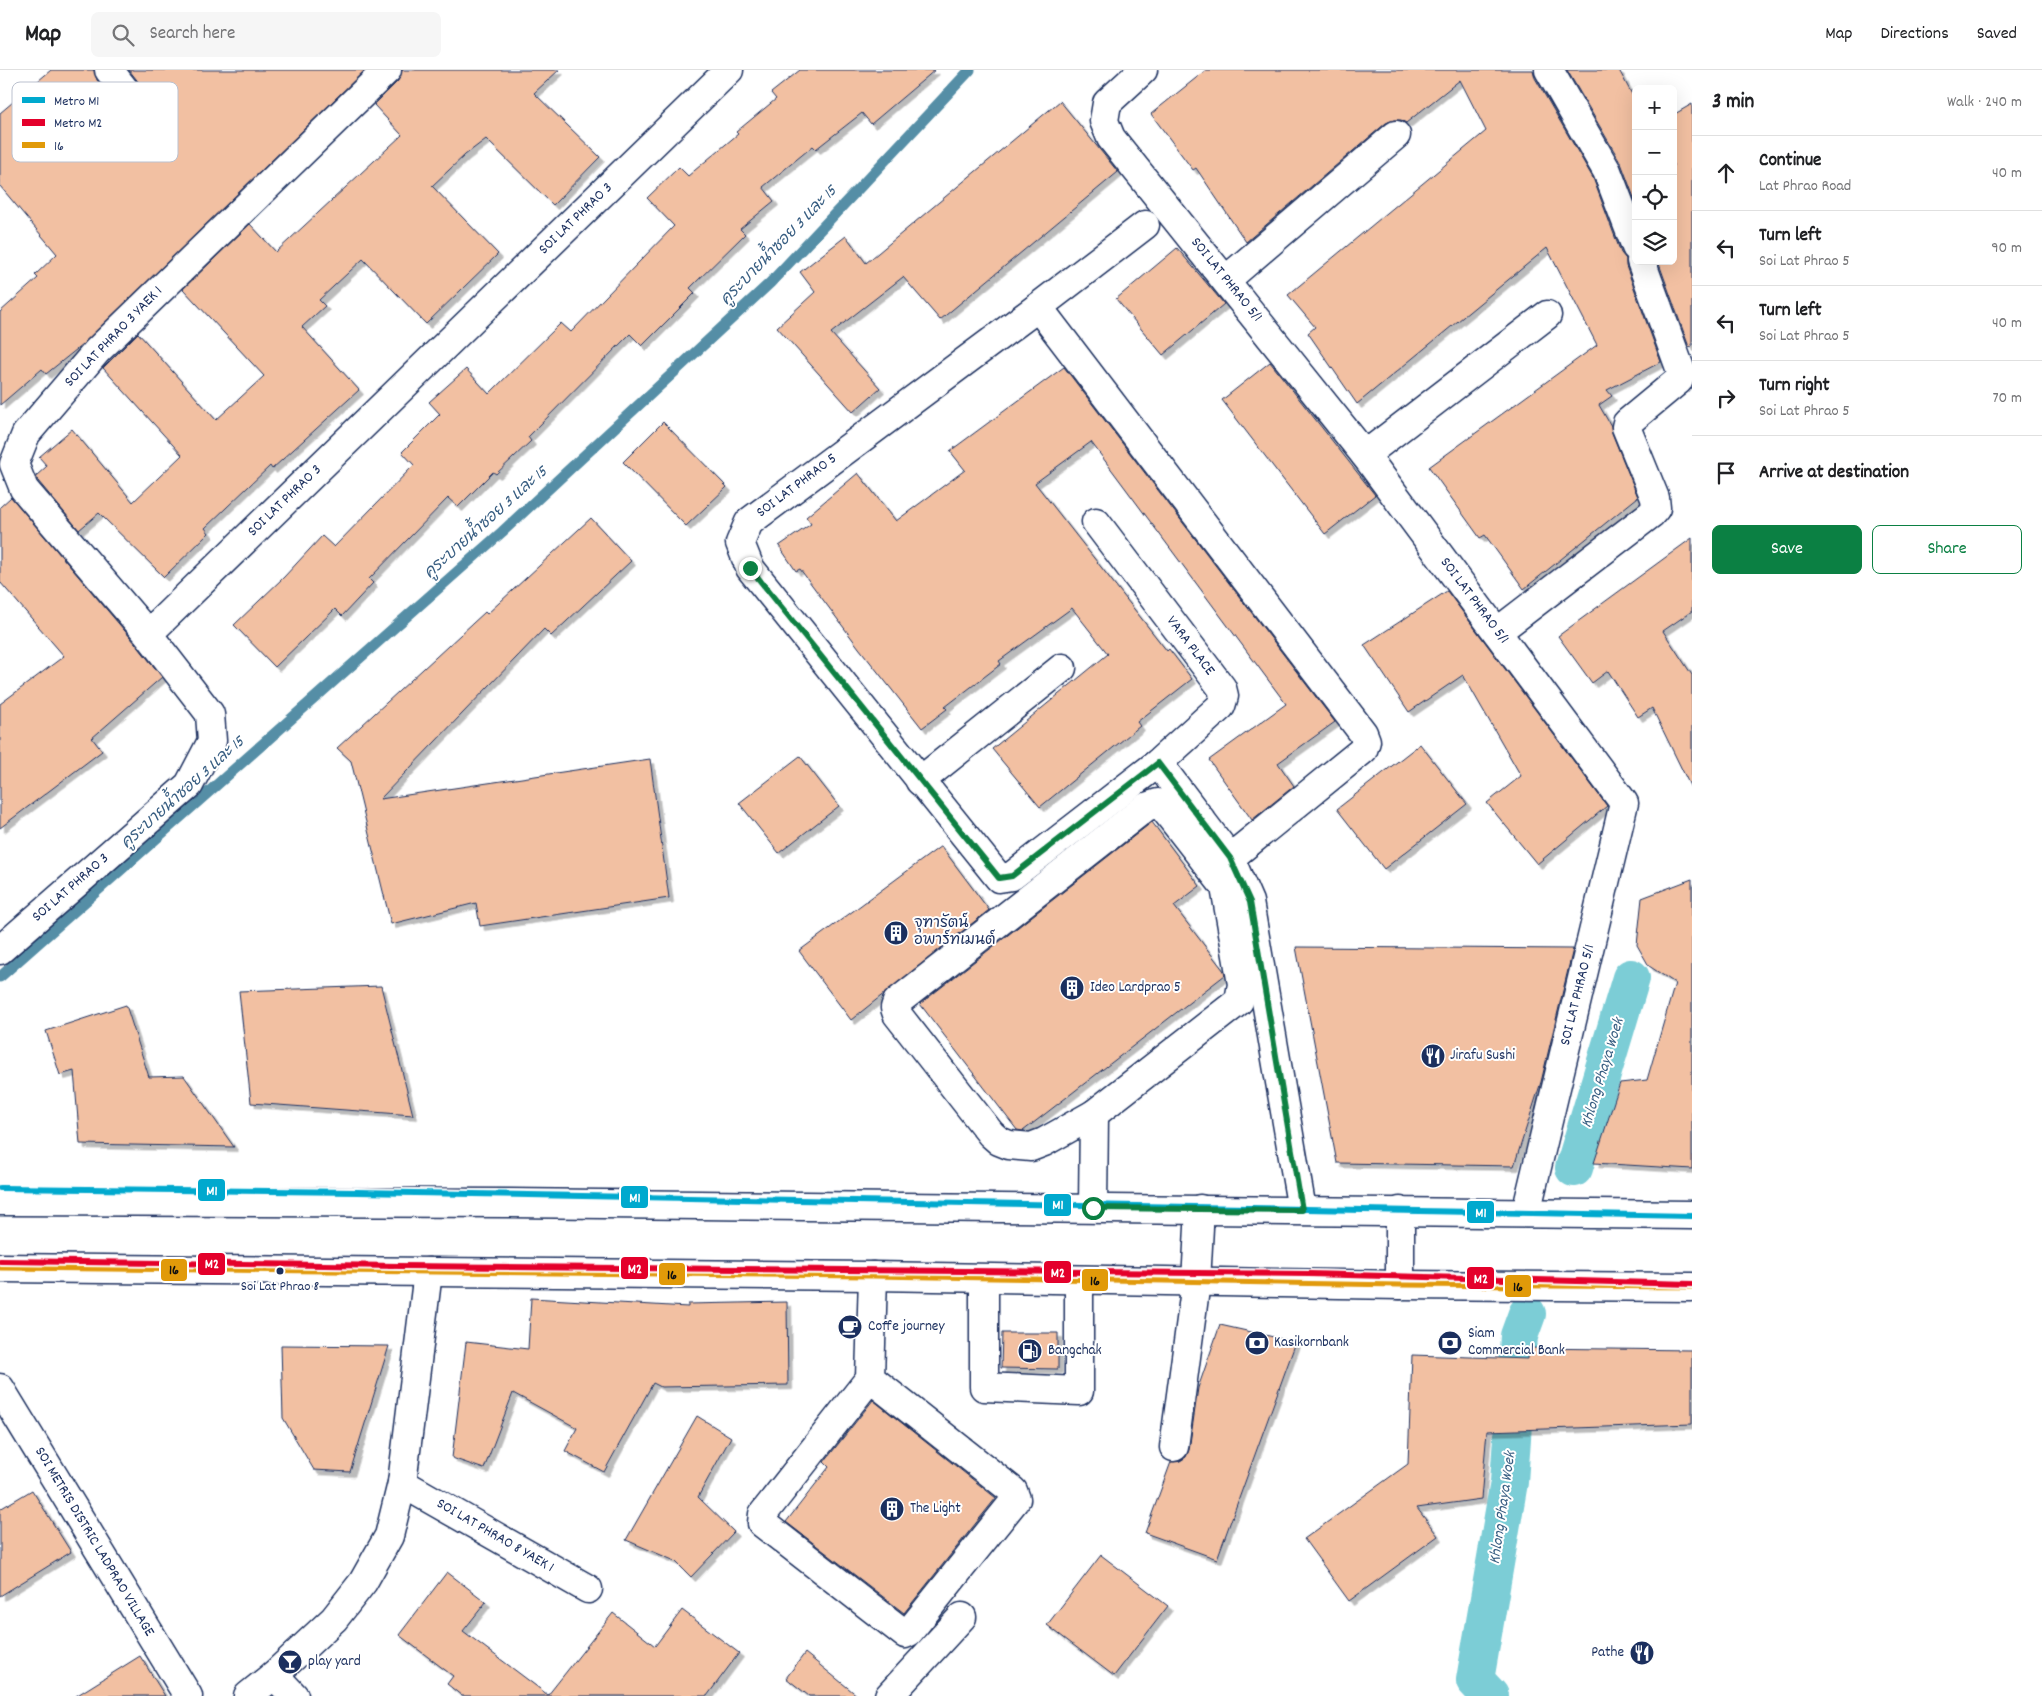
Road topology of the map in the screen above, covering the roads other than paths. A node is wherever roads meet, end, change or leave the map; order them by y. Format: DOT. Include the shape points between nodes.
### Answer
graph roads {
  1 [pos="108,70"];
  2 [pos="387,70"];
  3 [pos="730,70"];
  4 [pos="1143,70"];
  5 [pos="1549,70"];
  6 [pos="118,82"];
  7 [pos="1396,135"];
  8 [pos="1145,225"];
  9 [pos="1632,236"];
  10 [pos="1642,265"];
  11 [pos="1226,280"];
  12 [pos="1038,307"];
  13 [pos="1547,315"];
  14 [pos="1365,455"];
  15 [pos="1096,522"];
  16 [pos="1497,632"];
  17 [pos="148,634"];
  18 [pos="1062,668"];
  19 [pos="1158,763"];
  20 [pos="920,781"];
  21 [pos="1230,858"];
  22 [pos="0,950"];
  23 [pos="1094,1114"];
  24 [pos="0,1201"];
  25 [pos="1093,1208"];
  26 [pos="1200,1209"];
  27 [pos="1302,1210"];
  28 [pos="1400,1211"];
  29 [pos="1526,1213"];
  30 [pos="1692,1215"];
  31 [pos="0,1268"];
  32 [pos="428,1272"];
  33 [pos="873,1276"];
  34 [pos="984,1279"];
  35 [pos="1079,1281"];
  36 [pos="1196,1282"];
  37 [pos="1400,1285"];
  38 [pos="1692,1287"];
  39 [pos="870,1378"];
  40 [pos="0,1388"];
  41 [pos="1174,1447"];
  42 [pos="402,1483"];
  43 [pos="588,1589"];
  44 [pos="962,1617"];
  45 [pos="274,1675"];
  46 [pos="188,1696"];
  47 [pos="248,1696"];
  48 [pos="294,1696"];
  49 [pos="888,1696"];
  1 -- 6 [label="street"];
  2 -- 17 [label="street, SOI LAT PHRAO 3 YAEK 1" via="97,351 26,434 14,464 24,489"];
  3 -- 17 [label="street, SOI LAT PHRAO 3"];
  4 -- 11 [label="street, SOI LAT PHRAO 5/1" via="1107,103 1104,121 1111,138"];
  5 -- 9 [label="street" via="1608,171"];
  7 -- 11 [label="street"];
  8 -- 12 [label="street, SOI LAT PHRAO 5"];
  10 -- 16 [label="street" via="1681,371 1679,380 1626,427 1655,498 1656,508"];
  11 -- 14 [label="street, SOI LAT PHRAO 5/1"];
  12 -- 20 [label="street, SOI LAT PHRAO 5" via="749,522 740,543 750,568"];
  12 -- 21 [label="street" via="1366,741 1363,750"];
  13 -- 14 [label="street"];
  14 -- 16 [label="street, SOI LAT PHRAO 5/1"];
  15 -- 19 [label="street, VARA PLACE" via="1222,688 1221,706"];
  16 -- 29 [label="street, SOI LAT PHRAO 5/1" via="1624,803"];
  17 -- 22 [label="street, SOI LAT PHRAO 3" via="210,714 212,741 189,785"];
  18 -- 20 [label="street"];
  19 -- 20 [label="street, SOI LAT PHRAO 5" via="1012,876 1004,878 999,878"];
  19 -- 21 [label="street"];
  21 -- 27 [label="street" via="1250,902"];
  23 -- 23 [label="street" via="1232,1007 1241,996 1242,984 1225,887 1158,803 1146,807 897,1002 895,1008 999,1141 1031,1146"];
  23 -- 25 [label="street"];
  24 -- 25 [label="street"];
  25 -- 26 [label="street"];
  26 -- 27 [label="street"];
  26 -- 36 [label="street"];
  27 -- 28 [label="street"];
  28 -- 29 [label="street"];
  28 -- 37 [label="street"];
  29 -- 30 [label="street"];
  31 -- 32 [label="street"];
  32 -- 33 [label="street"];
  32 -- 42 [label="street"];
  33 -- 34 [label="street"];
  33 -- 39 [label="street"];
  34 -- 35 [label="street"];
  34 -- 35 [label="street" via="984,1387 1079,1391"];
  35 -- 36 [label="street"];
  36 -- 37 [label="street"];
  36 -- 41 [label="street"];
  37 -- 38 [label="street"];
  39 -- 39 [label="street" via="763,1514 762,1523 905,1634 1016,1499 1013,1491"];
  40 -- 46 [label="street, SOI METRIS DISTRIC LADPRAO VILLAGE"];
  42 -- 43 [label="street, SOI LAT PHRAO 8 YAEK 1"];
  42 -- 45 [label="street" via="388,1536 363,1582 334,1620"];
  44 -- 49 [label="street"];
  45 -- 47 [label="street"];
  45 -- 48 [label="street"];
}
